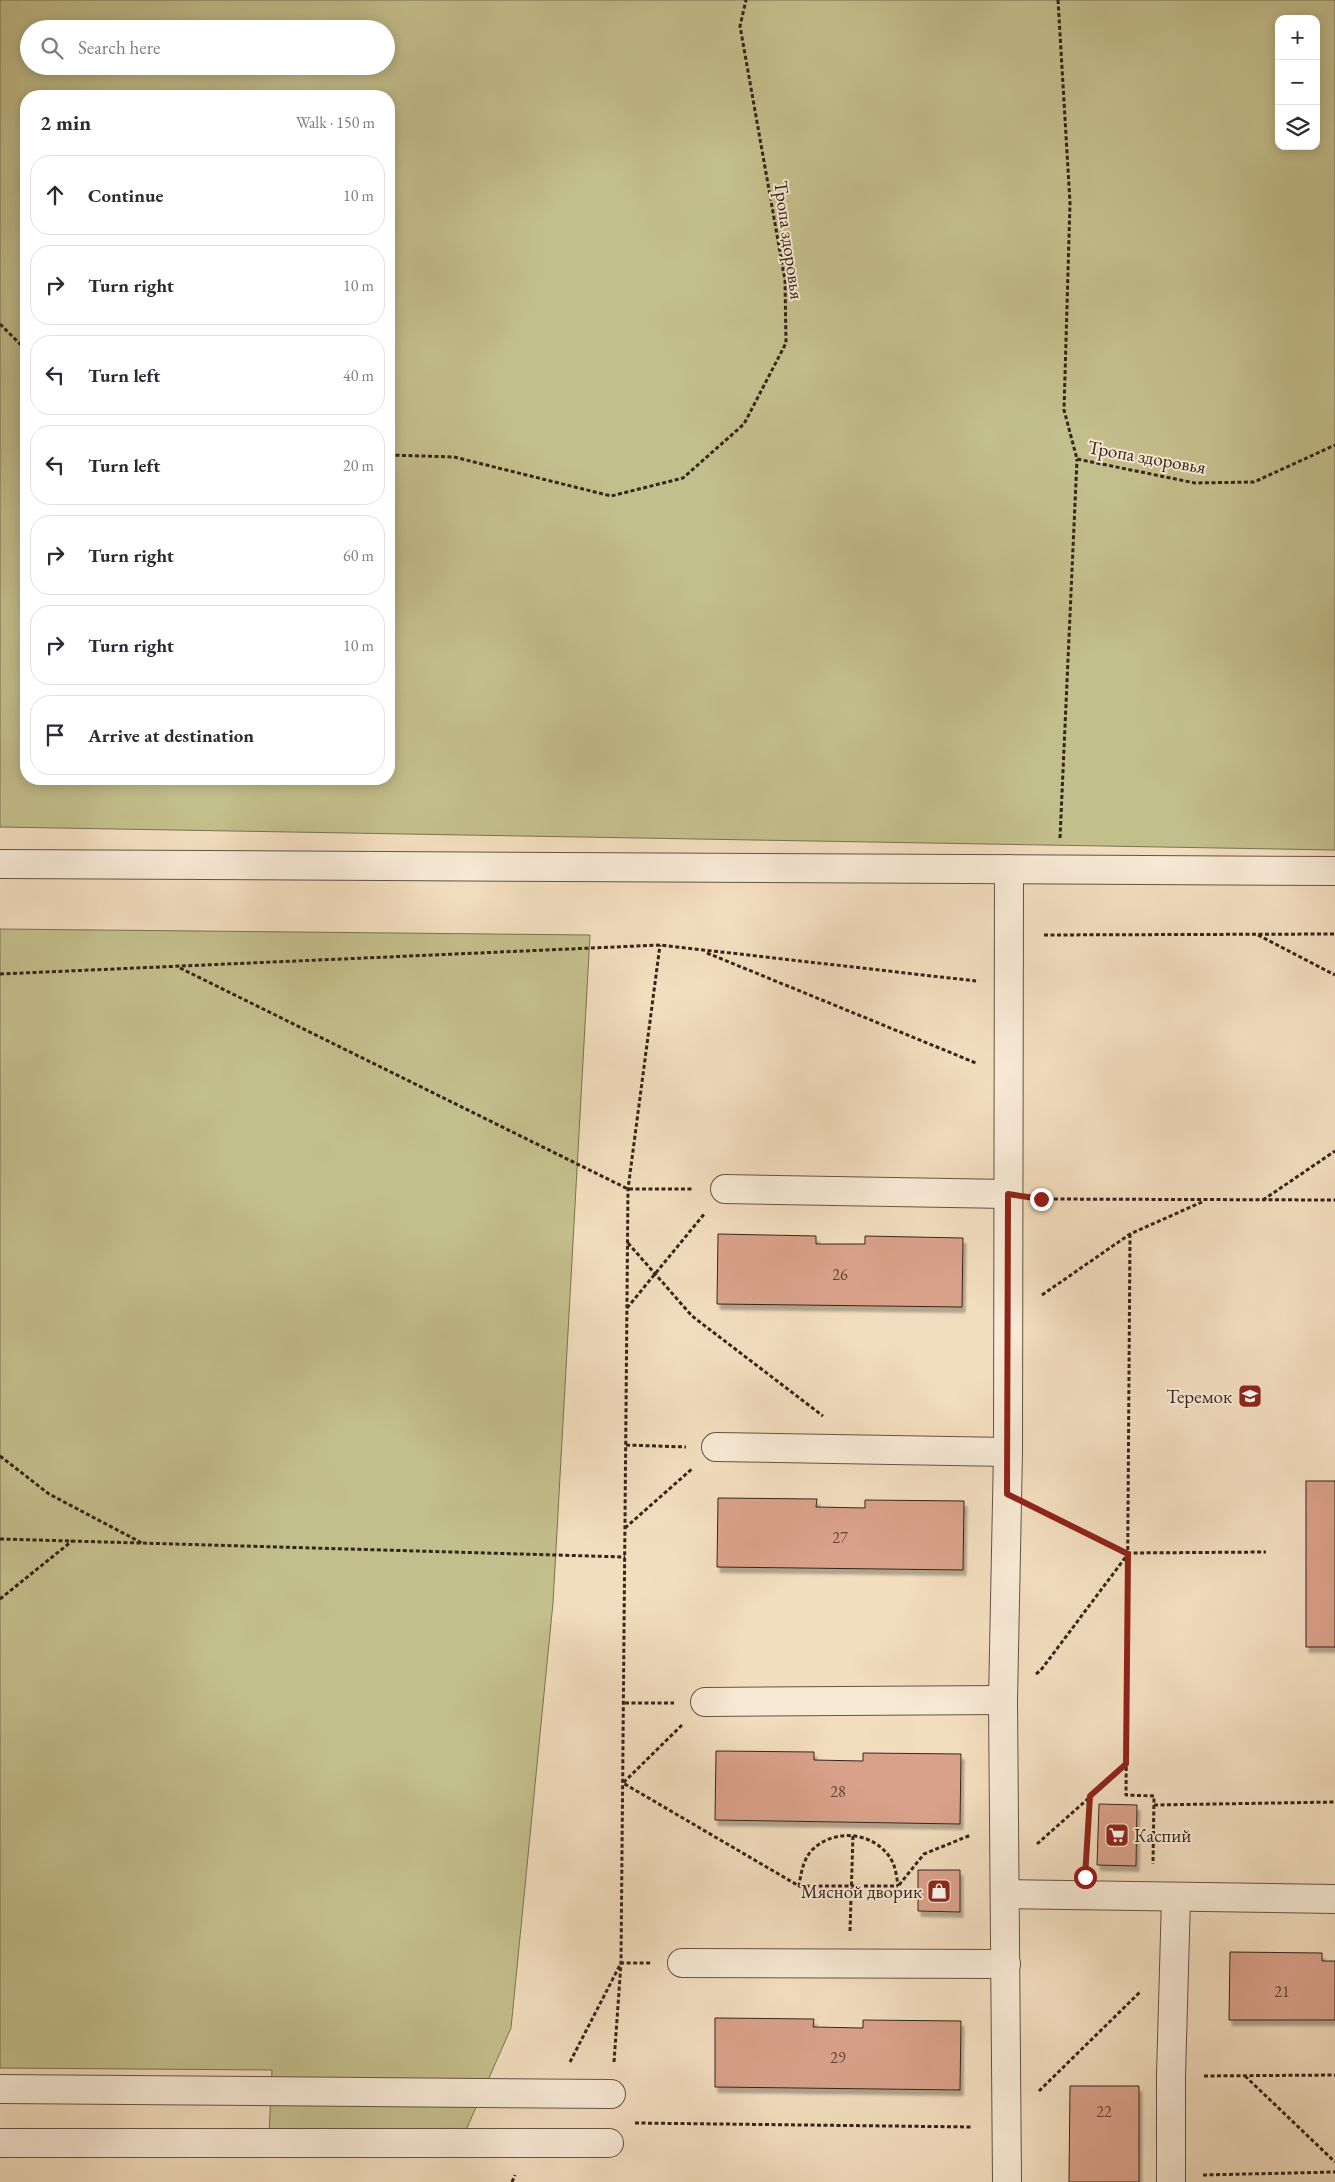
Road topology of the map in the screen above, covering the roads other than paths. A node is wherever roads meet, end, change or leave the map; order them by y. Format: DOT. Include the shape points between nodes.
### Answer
graph roads {
  1 [pos="0,864"];
  2 [pos="1009,869"];
  3 [pos="1335,871"];
  4 [pos="725,1189"];
  5 [pos="1008,1194"];
  6 [pos="716,1447"];
  7 [pos="1008,1452"];
  8 [pos="1003,1700"];
  9 [pos="705,1702"];
  10 [pos="1006,1894"];
  11 [pos="1164,1898"];
  12 [pos="1335,1900"];
  13 [pos="682,1963"];
  14 [pos="1006,1964"];
  15 [pos="0,2089"];
  16 [pos="611,2094"];
  17 [pos="609,2142"];
  18 [pos="0,2143"];
  19 [pos="1171,2179"];
  20 [pos="1007,2182"];
  1 -- 2 [label="street"];
  2 -- 3 [label="street"];
  2 -- 5 [label="street"];
  4 -- 5 [label="street"];
  5 -- 7 [label="street"];
  6 -- 7 [label="street"];
  7 -- 8 [label="street"];
  8 -- 9 [label="street"];
  8 -- 10 [label="street"];
  10 -- 11 [label="street"];
  10 -- 14 [label="street"];
  11 -- 12 [label="street"];
  11 -- 19 [label="street" via="1174,1958"];
  13 -- 14 [label="street"];
  14 -- 20 [label="street"];
  15 -- 16 [label="street"];
  17 -- 18 [label="street"];
}
